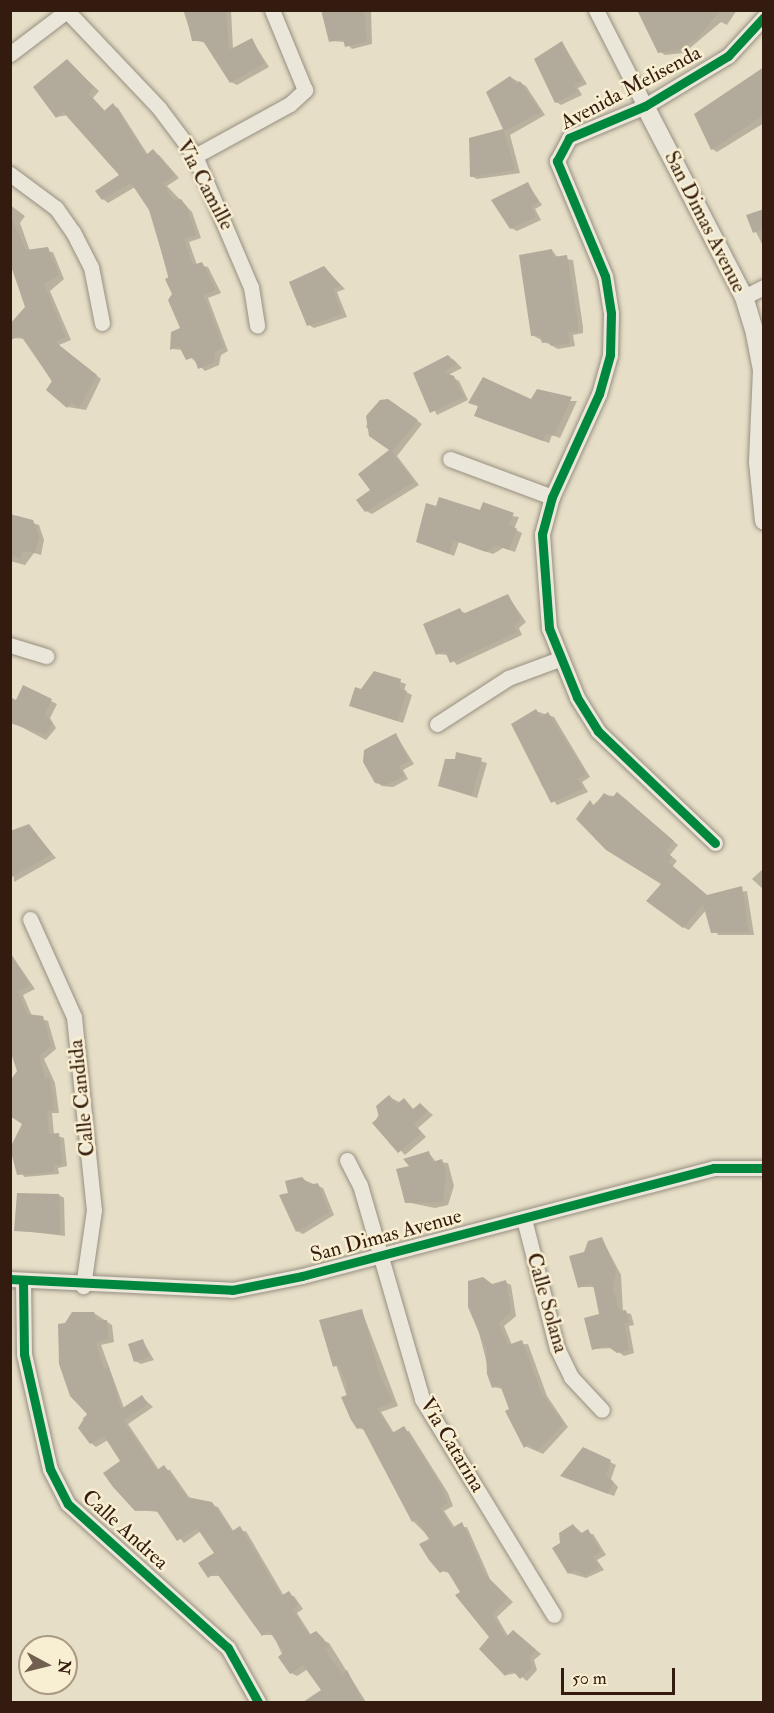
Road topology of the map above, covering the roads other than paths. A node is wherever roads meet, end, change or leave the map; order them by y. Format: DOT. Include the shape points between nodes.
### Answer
graph roads {
  1 [pos="272,10"];
  2 [pos="596,10"];
  3 [pos="68,11"];
  4 [pos="764,17"];
  5 [pos="10,54"];
  6 [pos="645,106"];
  7 [pos="195,156"];
  8 [pos="10,174"];
  9 [pos="764,287"];
  10 [pos="744,297"];
  11 [pos="102,323"];
  12 [pos="257,326"];
  13 [pos="450,459"];
  14 [pos="552,497"];
  15 [pos="764,521"];
  16 [pos="10,645"];
  17 [pos="46,656"];
  18 [pos="560,659"];
  19 [pos="437,724"];
  20 [pos="715,843"];
  21 [pos="30,919"];
  22 [pos="347,1160"];
  23 [pos="764,1168"];
  24 [pos="524,1219"];
  25 [pos="380,1254"];
  26 [pos="17,1280"];
  27 [pos="83,1286"];
  28 [pos="602,1410"];
  29 [pos="554,1615"];
  30 [pos="258,1702"];
  1 -- 7 [label="street" via="305,90 290,104"];
  2 -- 6 [label="street"];
  3 -- 5 [label="street"];
  3 -- 7 [label="street, Via Camille" via="159,108"];
  4 -- 6 [label="street, Avenida Melisenda" via="728,56"];
  6 -- 10 [label="street, San Dimas Avenue"];
  6 -- 14 [label="street, Avenida Melisenda" via="569,138 557,160 596,250 611,313 610,355 599,394"];
  7 -- 12 [label="street, Via Camille" via="251,287"];
  8 -- 11 [label="street" via="56,208 73,232 91,267"];
  9 -- 10 [label="street"];
  10 -- 15 [label="street, San Dimas Avenue" via="762,370 758,462"];
  13 -- 14 [label="street"];
  14 -- 18 [label="street, Avenida Melisenda" via="540,565 549,628"];
  16 -- 17 [label="street"];
  18 -- 19 [label="street" via="508,678"];
  18 -- 20 [label="street, Avenida Melisenda" via="577,697 620,757"];
  21 -- 27 [label="street, Calle Candida" via="74,1017 94,1210"];
  22 -- 25 [label="street, Via Catarina"];
  23 -- 24 [label="street, San Dimas Avenue" via="714,1168"];
  24 -- 25 [label="street, San Dimas Avenue"];
  24 -- 28 [label="street, Calle Solana" via="557,1348 571,1377"];
  25 -- 27 [label="street, San Dimas Avenue" via="232,1290"];
  25 -- 29 [label="street, Via Catarina" via="422,1399"];
  26 -- 27 [label="street, San Dimas Avenue"];
  26 -- 30 [label="street, Calle Andrea" via="24,1354 50,1469 68,1504 221,1641"];
}
